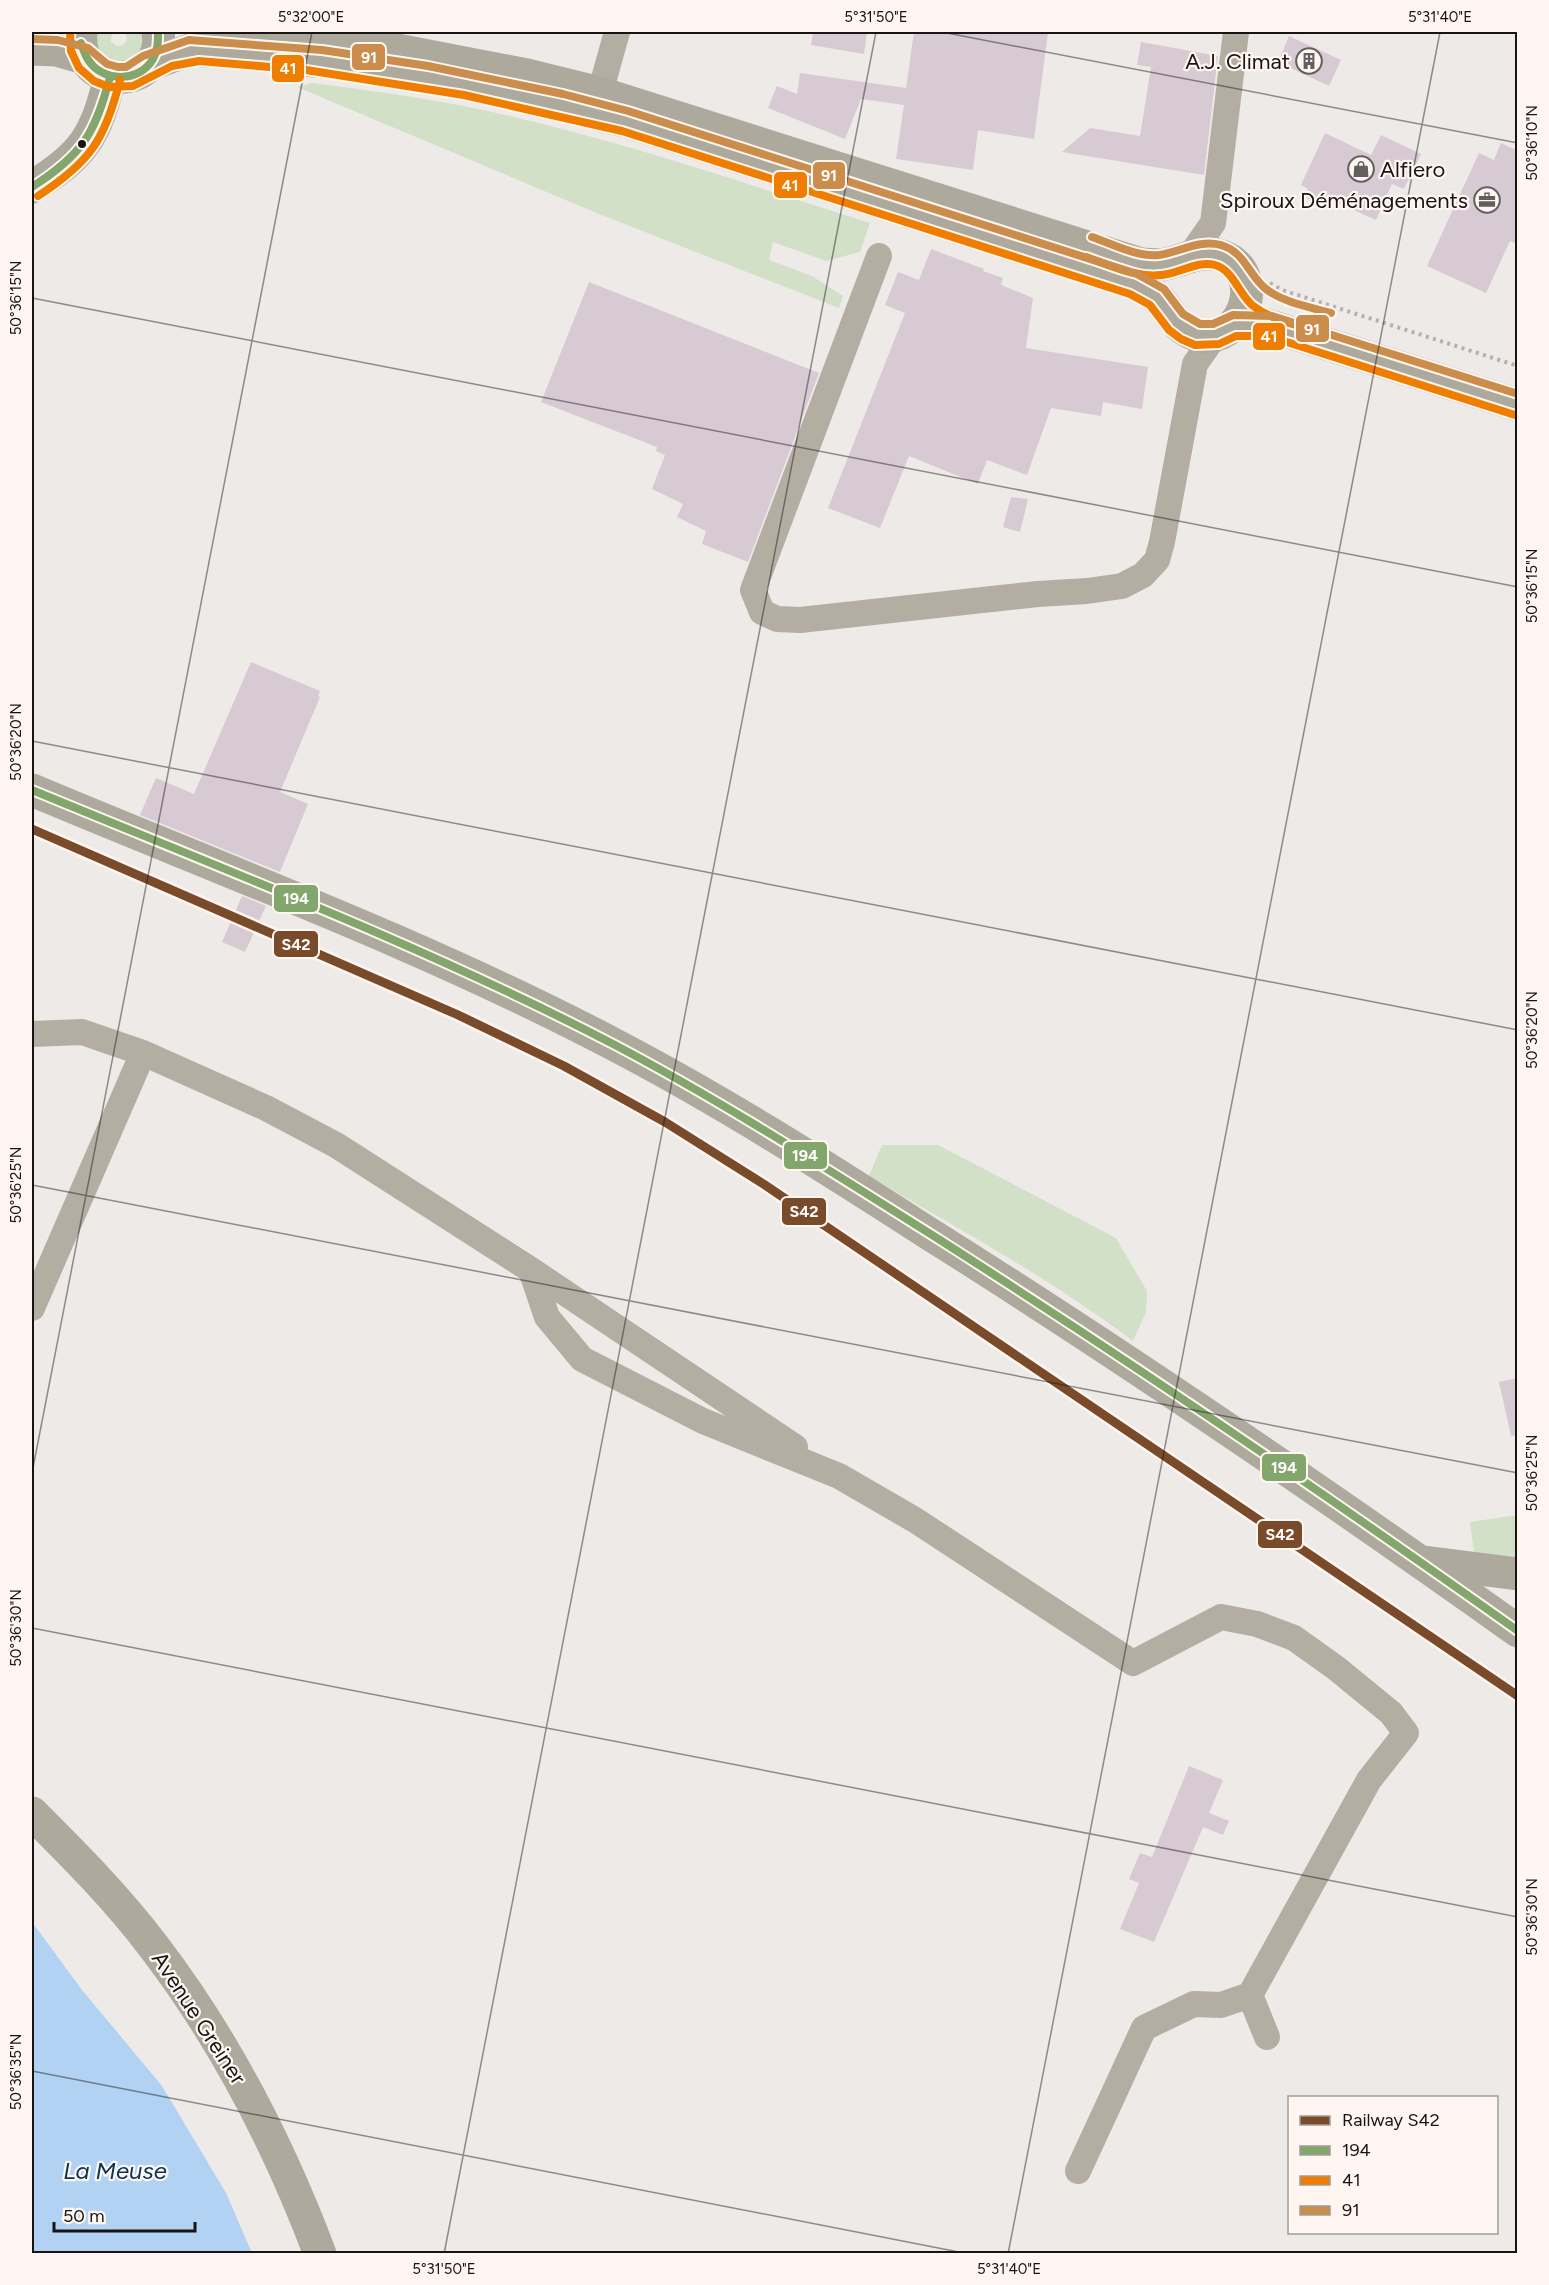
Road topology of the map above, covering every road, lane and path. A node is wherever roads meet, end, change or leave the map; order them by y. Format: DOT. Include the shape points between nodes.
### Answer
graph roads {
  1 [pos="158,32"];
  2 [pos="210,32"];
  3 [pos="617,32"];
  4 [pos="1236,32"];
  5 [pos="32,49"];
  6 [pos="92,55"];
  7 [pos="148,65"];
  8 [pos="600,93"];
  9 [pos="32,187"];
  10 [pos="1213,224"];
  11 [pos="879,256"];
  12 [pos="1188,257"];
  13 [pos="1246,273"];
  14 [pos="1173,318"];
  15 [pos="1225,330"];
  16 [pos="1195,364"];
  17 [pos="1518,366"];
  18 [pos="1518,384"];
  19 [pos="1518,405"];
  20 [pos="32,790"];
  21 [pos="32,1034"];
  22 [pos="143,1053"];
  23 [pos="531,1270"];
  24 [pos="32,1308"];
  25 [pos="839,1476"];
  26 [pos="1419,1561"];
  27 [pos="1518,1574"];
  28 [pos="1518,1631"];
  29 [pos="32,1813"];
  30 [pos="1250,1995"];
  31 [pos="1267,2037"];
  32 [pos="1078,2170"];
  33 [pos="320,2253"];
  1 -- 7 [label="main road" via="157,52"];
  2 -- 8 [label="main road" via="397,50"];
  3 -- 8 [label="street"];
  4 -- 10 [label="street"];
  5 -- 6 [label="main road"];
  6 -- 7 [label="main road" via="130,76"];
  6 -- 9 [label="main road" via="93,133 79,152"];
  7 -- 14 [label="main road" via="190,50 320,60 426,76 561,104 1134,284 1157,297"];
  8 -- 12 [label="main road" via="1141,264 1160,265"];
  10 -- 12 [label="street"];
  10 -- 13 [label="street"];
  11 -- 16 [label="street" via="753,590 762,612 777,619 800,620 1087,591 1122,586 1143,575 1157,560 1162,542"];
  12 -- 13 [label="main road" via="1210,254"];
  12 -- 14 [label="main road" via="1171,272 1166,285 1164,299"];
  13 -- 15 [label="main road" via="1246,306"];
  13 -- 17 [label="path" via="1282,290"];
  13 -- 18 [label="main road" via="1259,297 1276,306"];
  14 -- 15 [label="main road" via="1198,335"];
  14 -- 16 [label="street"];
  15 -- 16 [label="street"];
  15 -- 19 [label="main road" via="1270,326"];
  20 -- 26 [label="main road" via="429,954 689,1084 1006,1282"];
  21 -- 22 [label="street" via="82,1032"];
  22 -- 23 [label="street" via="266,1108 336,1145"];
  22 -- 24 [label="street"];
  23 -- 25 [label="street"];
  23 -- 25 [label="street" via="547,1317 582,1359 703,1421"];
  25 -- 30 [label="street" via="915,1520 1133,1663 1221,1617 1257,1624 1294,1638 1391,1713 1406,1732 1369,1780"];
  26 -- 27 [label="main road"];
  26 -- 28 [label="main road"];
  29 -- 33 [label="main road, Avenue Greiner" via="118,1902 190,1999 263,2122"];
  30 -- 31 [label="street"];
  30 -- 32 [label="street" via="1221,2005 1194,2004 1144,2028"];
}
